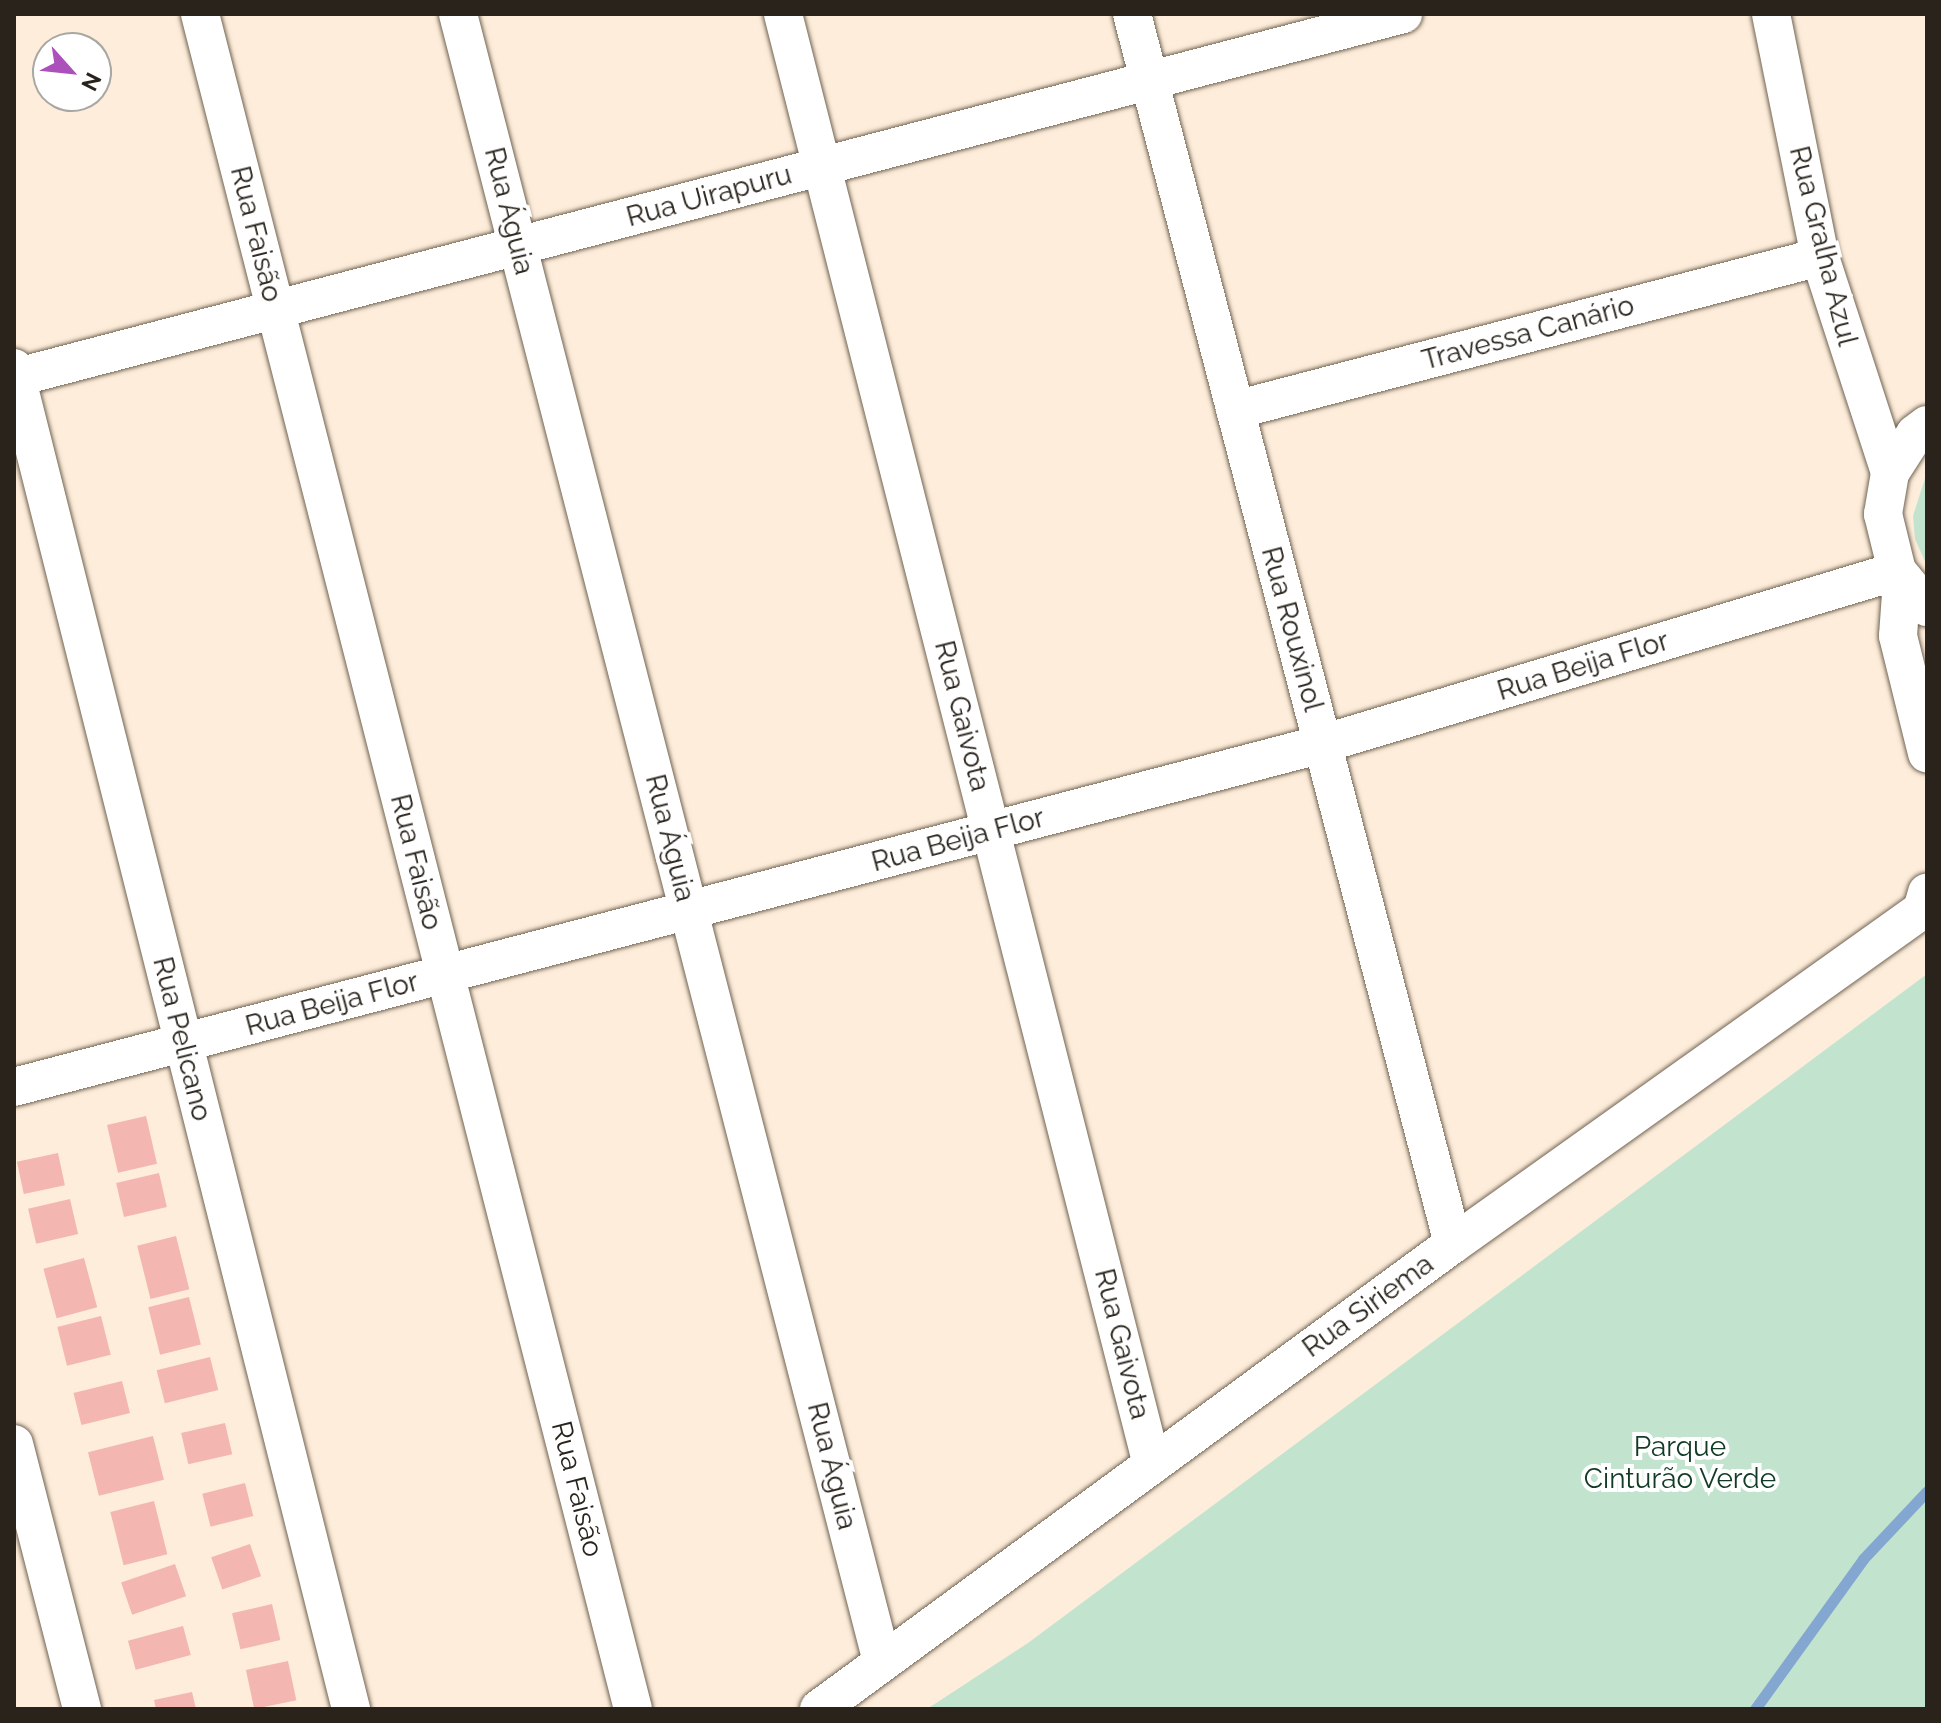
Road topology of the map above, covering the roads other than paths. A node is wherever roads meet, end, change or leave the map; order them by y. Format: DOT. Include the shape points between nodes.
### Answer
graph roads {
  1 [pos="200,14"];
  2 [pos="458,14"];
  3 [pos="783,14"];
  4 [pos="1132,14"];
  5 [pos="1403,14"];
  6 [pos="1771,14"];
  7 [pos="1149,80"];
  8 [pos="822,166"];
  9 [pos="518,246"];
  10 [pos="1820,257"];
  11 [pos="275,309"];
  12 [pos="15,374"];
  13 [pos="1235,410"];
  14 [pos="1927,425"];
  15 [pos="1890,473"];
  16 [pos="1909,586"];
  17 [pos="1322,744"];
  18 [pos="1927,753"];
  19 [pos="991,831"];
  20 [pos="1924,901"];
  21 [pos="689,910"];
  22 [pos="445,974"];
  23 [pos="183,1043"];
  24 [pos="14,1087"];
  25 [pos="1453,1244"];
  26 [pos="14,1444"];
  27 [pos="1152,1465"];
  28 [pos="882,1662"];
  29 [pos="82,1709"];
  30 [pos="351,1709"];
  31 [pos="633,1709"];
  32 [pos="819,1709"];
  1 -- 11 [label="street, Rua Faisão"];
  2 -- 9 [label="street, Rua Águia"];
  3 -- 8 [label="street, Rua Gaivota"];
  4 -- 7 [label="street, Rua Rouxinol"];
  5 -- 7 [label="street, Rua Uirapuru"];
  6 -- 10 [label="street, Rua Gralha Azul"];
  7 -- 8 [label="street, Rua Uirapuru"];
  7 -- 13 [label="street, Rua Rouxinol"];
  8 -- 9 [label="street, Rua Uirapuru"];
  8 -- 19 [label="street, Rua Gaivota"];
  9 -- 11 [label="street, Rua Uirapuru"];
  9 -- 21 [label="street, Rua Águia"];
  10 -- 13 [label="street, Travessa Canário"];
  10 -- 15 [label="street, Rua Gralha Azul"];
  11 -- 12 [label="street, Rua Uirapuru"];
  11 -- 22 [label="street, Rua Faisão"];
  12 -- 23 [label="street, Rua Pelicano"];
  13 -- 17 [label="street, Rua Rouxinol"];
  14 -- 15 [label="street" via="1915,434"];
  15 -- 16 [label="street" via="1883,514"];
  16 -- 17 [label="street, Rua Beija Flor"];
  16 -- 18 [label="street" via="1898,636"];
  17 -- 19 [label="street, Rua Beija Flor"];
  17 -- 25 [label="street, Rua Rouxinol"];
  19 -- 21 [label="street, Rua Beija Flor"];
  19 -- 27 [label="street, Rua Gaivota"];
  20 -- 25 [label="street, Rua Siriema"];
  21 -- 22 [label="street, Rua Beija Flor"];
  21 -- 28 [label="street, Rua Águia"];
  22 -- 23 [label="street, Rua Beija Flor"];
  22 -- 31 [label="street, Rua Faisão"];
  23 -- 24 [label="street, Rua Beija Flor"];
  23 -- 30 [label="street, Rua Pelicano"];
  25 -- 27 [label="street, Rua Siriema"];
  26 -- 29 [label="street"];
  27 -- 28 [label="street, Rua Siriema"];
  28 -- 32 [label="street, Rua Siriema"];
}
